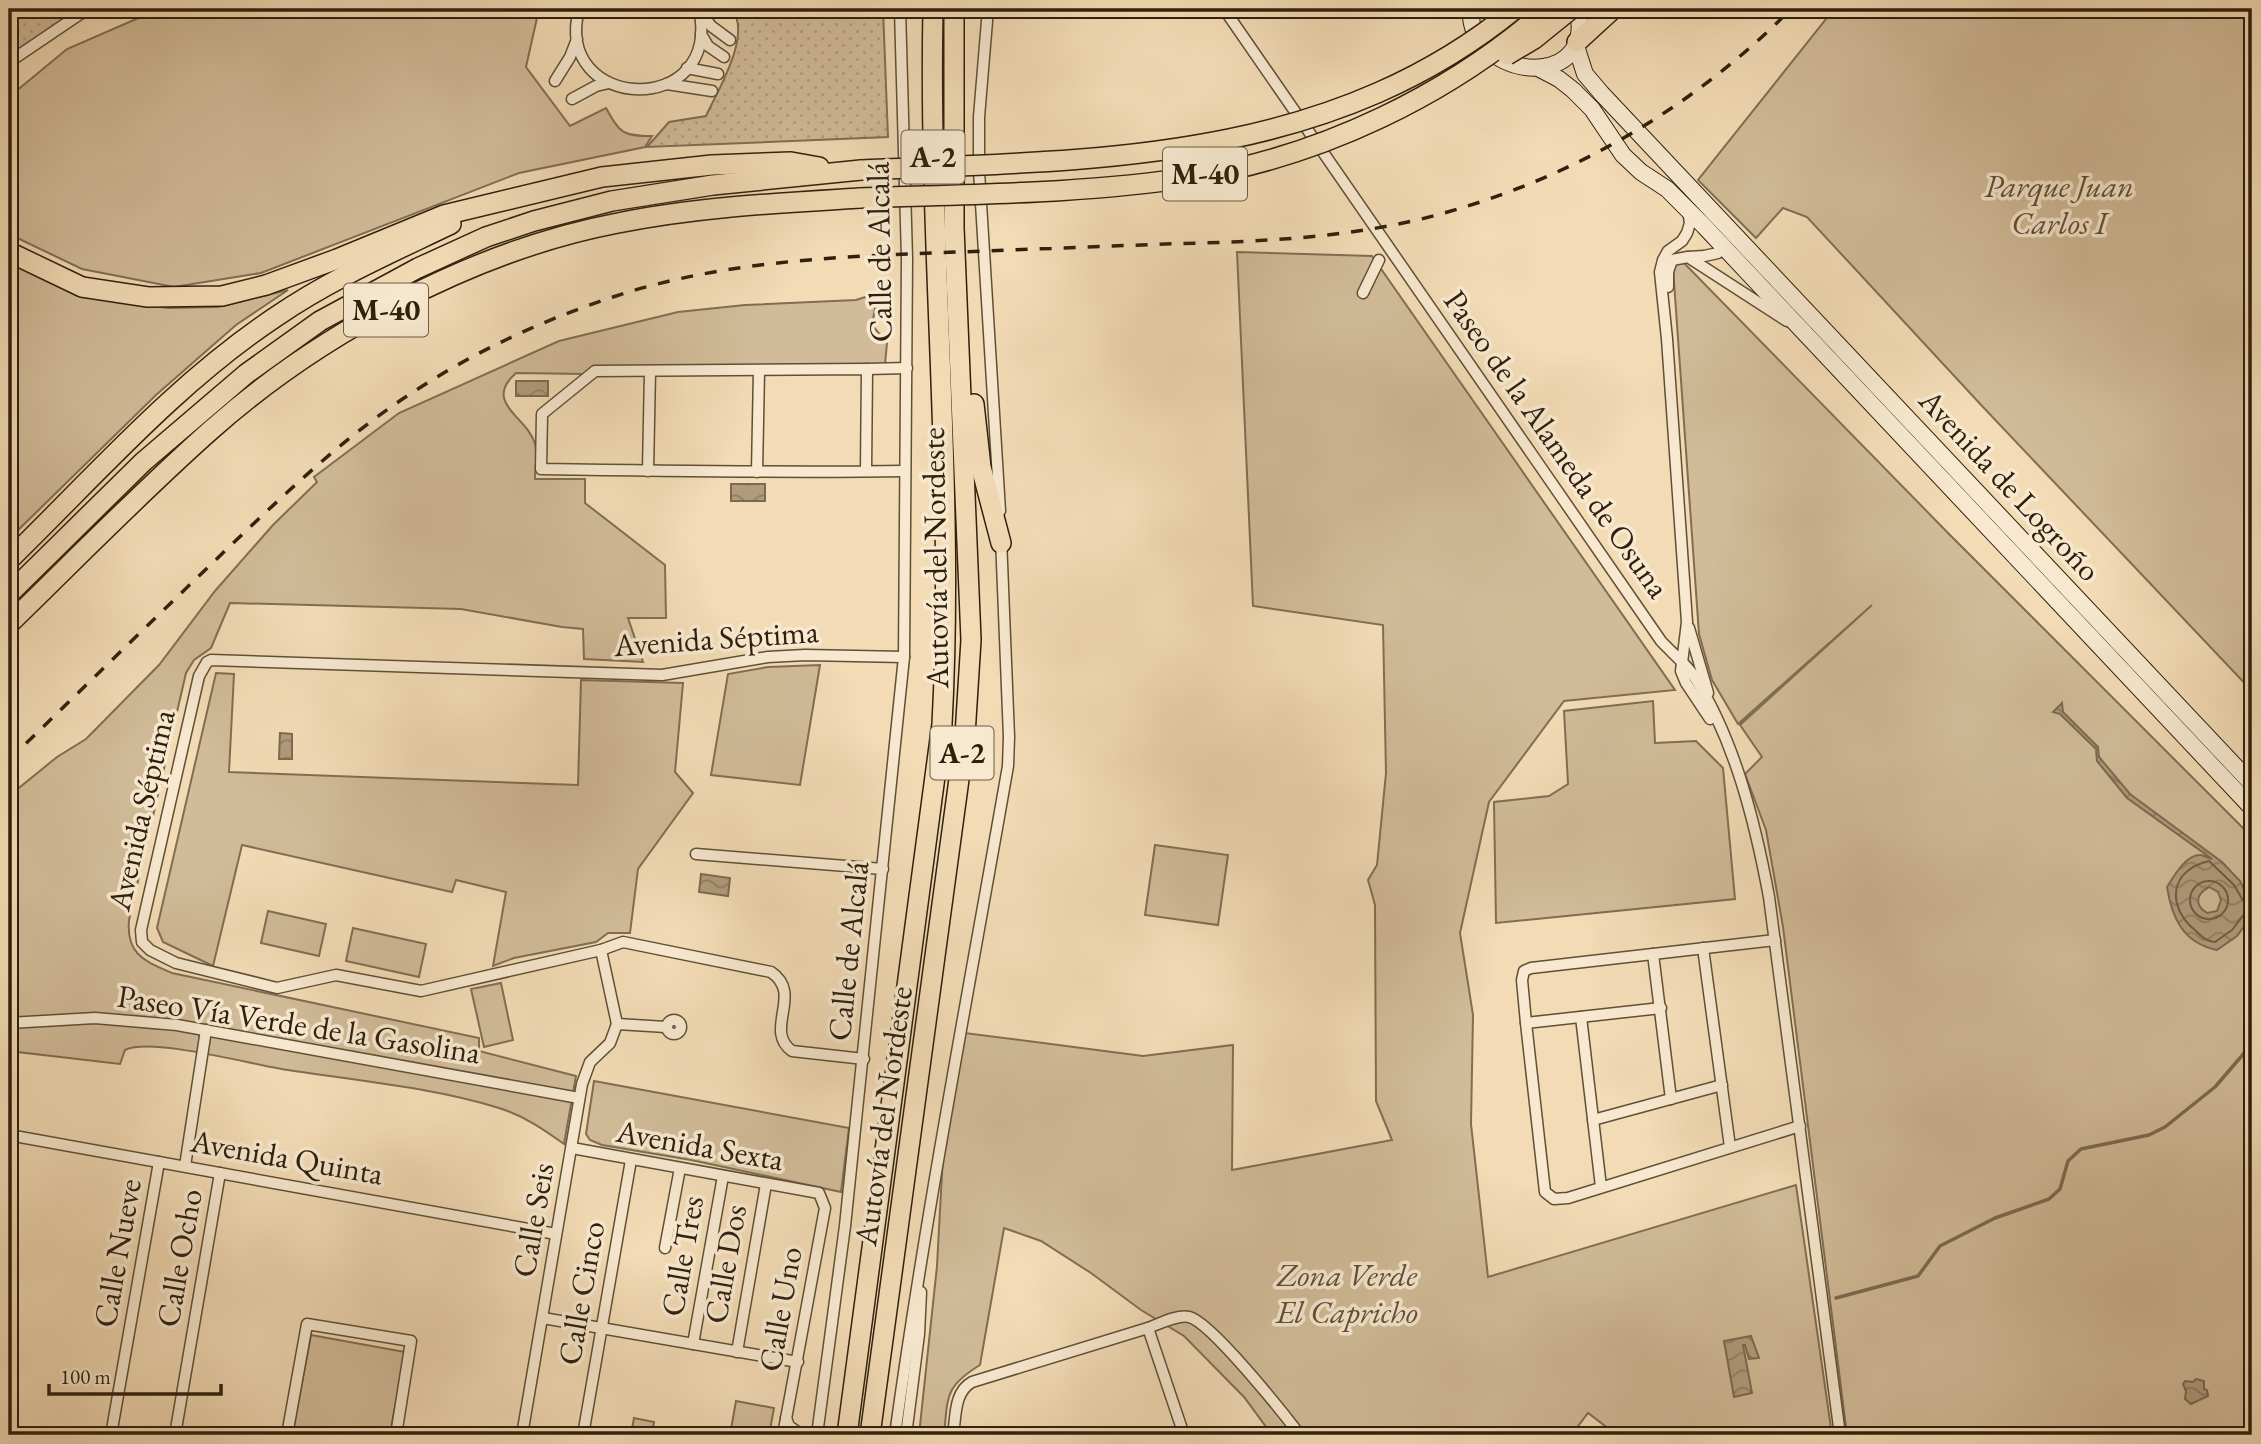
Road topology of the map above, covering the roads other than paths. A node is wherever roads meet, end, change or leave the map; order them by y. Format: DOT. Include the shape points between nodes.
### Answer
graph roads {
  1 [pos="91,9"];
  2 [pos="579,9"];
  3 [pos="699,9"];
  4 [pos="900,9"];
  5 [pos="907,9"];
  6 [pos="921,9"];
  7 [pos="933,9"];
  8 [pos="965,9"];
  9 [pos="988,9"];
  10 [pos="1224,9"];
  11 [pos="1470,9"];
  12 [pos="1497,9"];
  13 [pos="1515,9"];
  14 [pos="1547,9"];
  15 [pos="1571,9"];
  16 [pos="1577,9"];
  17 [pos="1613,9"];
  18 [pos="954,18"];
  19 [pos="701,34"];
  20 [pos="577,39"];
  21 [pos="730,40"];
  22 [pos="1577,44"];
  23 [pos="724,57"];
  24 [pos="9,62"];
  25 [pos="687,68"];
  26 [pos="1540,69"];
  27 [pos="718,74"];
  28 [pos="1456,77"];
  29 [pos="555,81"];
  30 [pos="609,83"];
  31 [pos="667,84"];
  32 [pos="712,91"];
  33 [pos="932,92"];
  34 [pos="572,99"];
  35 [pos="904,136"];
  36 [pos="1242,138"];
  37 [pos="841,171"];
  38 [pos="490,205"];
  39 [pos="1688,210"];
  40 [pos="1725,225"];
  41 [pos="1723,247"];
  42 [pos="9,252"];
  43 [pos="1688,257"];
  44 [pos="1378,260"];
  45 [pos="1363,293"];
  46 [pos="1797,326"];
  47 [pos="1667,328"];
  48 [pos="960,352"];
  49 [pos="907,368"];
  50 [pos="867,369"];
  51 [pos="650,371"];
  52 [pos="759,371"];
  53 [pos="648,471"];
  54 [pos="866,471"];
  55 [pos="905,471"];
  56 [pos="757,472"];
  57 [pos="1001,543"];
  58 [pos="9,560"];
  59 [pos="9,594"];
  60 [pos="1687,622"];
  61 [pos="9,624"];
  62 [pos="904,657"];
  63 [pos="1682,664"];
  64 [pos="1712,710"];
  65 [pos="1723,735"];
  66 [pos="2252,784"];
  67 [pos="2252,808"];
  68 [pos="696,854"];
  69 [pos="883,869"];
  70 [pos="1775,940"];
  71 [pos="1703,948"];
  72 [pos="601,950"];
  73 [pos="1653,954"];
  74 [pos="906,997"];
  75 [pos="1661,1008"];
  76 [pos="1581,1017"];
  77 [pos="9,1023"];
  78 [pos="1526,1023"];
  79 [pos="617,1024"];
  80 [pos="666,1027"];
  81 [pos="206,1030"];
  82 [pos="864,1059"];
  83 [pos="1722,1085"];
  84 [pos="579,1098"];
  85 [pos="1671,1099"];
  86 [pos="1593,1120"];
  87 [pos="1800,1126"];
  88 [pos="9,1135"];
  89 [pos="1730,1147"];
  90 [pos="572,1148"];
  91 [pos="631,1160"];
  92 [pos="159,1162"];
  93 [pos="185,1166"];
  94 [pos="680,1168"];
  95 [pos="220,1172"];
  96 [pos="723,1176"];
  97 [pos="766,1184"];
  98 [pos="1601,1187"];
  99 [pos="819,1193"];
  100 [pos="556,1234"];
  101 [pos="924,1244"];
  102 [pos="665,1248"];
  103 [pos="543,1318"];
  104 [pos="1148,1328"];
  105 [pos="602,1329"];
  106 [pos="693,1345"];
  107 [pos="737,1352"];
  108 [pos="798,1362"];
  109 [pos="786,1417"];
  110 [pos="819,1422"];
  111 [pos="111,1435"];
  112 [pos="175,1435"];
  113 [pos="287,1435"];
  114 [pos="396,1435"];
  115 [pos="522,1435"];
  116 [pos="583,1435"];
  117 [pos="783,1435"];
  118 [pos="803,1435"];
  119 [pos="817,1435"];
  120 [pos="836,1435"];
  121 [pos="847,1435"];
  122 [pos="870,1435"];
  123 [pos="895,1435"];
  124 [pos="906,1435"];
  125 [pos="953,1435"];
  126 [pos="1184,1435"];
  127 [pos="1300,1435"];
  128 [pos="1840,1435"];
  1 -- 24 [label="street"];
  2 -- 20 [label="street"];
  3 -- 19 [label="street"];
  3 -- 21 [label="street" via="711,26"];
  4 -- 35 [label="street, Calle de Alcalá"];
  5 -- 35 [label="street, Calle de Alcalá"];
  6 -- 33 [label="highway"];
  7 -- 33 [label="highway, Autovía del Nordeste / A-2"];
  8 -- 18 [label="highway"];
  9 -- 57 [label="street" via="979,171"];
  10 -- 63 [label="street, Paseo de la Alameda de Osuna" via="1653,629"];
  11 -- 26 [label="main road, Avenida de Logroño" via="1482,44 1523,68"];
  12 -- 36 [label="highway, bridge" via="1407,66"];
  13 -- 36 [label="highway, M-40, bridge" via="1463,47 1411,76 1313,118"];
  14 -- 28 [label="highway, M-40, bridge"];
  15 -- 28 [label="highway, bridge" via="1481,72"];
  16 -- 22 [label="main road"];
  17 -- 22 [label="highway"];
  18 -- 48 [label="highway, Autovía del Nordeste / A-2" via="954,228"];
  19 -- 23 [label="street" via="708,46"];
  19 -- 25 [label="street"];
  20 -- 29 [label="street"];
  20 -- 30 [label="street" via="588,65"];
  22 -- 26 [label="main road" via="1563,61"];
  22 -- 40 [label="main road, Avenida de Logroño" via="1585,74"];
  25 -- 27 [label="street"];
  25 -- 31 [label="street"];
  26 -- 39 [label="main road, Avenida de Logroño" via="1573,90 1623,155"];
  28 -- 61 [label="highway, M-40, bridge" via="1322,142 1193,177 1105,187 715,208 615,223 539,243 426,288 302,360 222,421"];
  30 -- 31 [label="street" via="638,90"];
  30 -- 34 [label="street"];
  31 -- 32 [label="street"];
  33 -- 74 [label="highway, Autovía del Nordeste / A-2" via="947,640 942,724"];
  35 -- 49 [label="street, Calle de Alcalá"];
  36 -- 37 [label="highway, M-40, bridge" via="1105,159"];
  37 -- 38 [label="highway" via="791,162 712,165 602,177"];
  37 -- 59 [label="highway, M-40" via="612,201 486,237 418,268 320,321 246,374 143,462"];
  38 -- 42 [label="highway" via="444,215 266,285 222,296 148,297 82,287"];
  38 -- 58 [label="highway" via="277,315 124,444"];
  39 -- 41 [label="main road, Avenida de Logroño"];
  39 -- 47 [label="street" via="1687,233 1668,251 1660,271"];
  40 -- 41 [label="street"];
  40 -- 66 [label="main road, Avenida de Logroño"];
  41 -- 43 [label="street" via="1718,253"];
  41 -- 46 [label="main road, Avenida de Logroño"];
  43 -- 46 [label="street, Avenida de Logroño"];
  43 -- 47 [label="street" via="1672,260 1669,266"];
  44 -- 45 [label="street"];
  46 -- 67 [label="main road, Avenida de Logroño"];
  47 -- 60 [label="street"];
  48 -- 57 [label="highway"];
  48 -- 122 [label="highway, Autovía del Nordeste / A-2" via="971,640 965,735"];
  49 -- 50 [label="street, Calle de Alcalá"];
  49 -- 55 [label="street, Calle de Alcalá"];
  50 -- 52 [label="street, Calle de Alcalá"];
  50 -- 54 [label="street, Calle de Alcalá"];
  51 -- 52 [label="street, Calle de Alcalá"];
  51 -- 53 [label="street"];
  51 -- 53 [label="street, Calle de Alcalá" via="595,371 542,414 541,469"];
  52 -- 56 [label="street"];
  53 -- 56 [label="street, Calle de Alcalá"];
  54 -- 55 [label="street, Calle de Alcalá"];
  54 -- 56 [label="street, Calle de Alcalá"];
  55 -- 62 [label="street, Calle de Alcalá"];
  57 -- 101 [label="street" via="1008,766"];
  60 -- 63 [label="street"];
  60 -- 64 [label="street"];
  62 -- 69 [label="street, Calle de Alcalá"];
  62 -- 72 [label="street, Avenida Séptima" via="768,657 662,675 207,662 199,676 142,920 142,942 150,950 176,963 277,988 336,975 414,992"];
  63 -- 64 [label="street, Paseo de la Alameda de Osuna" via="1693,673"];
  63 -- 65 [label="street" via="1686,683"];
  64 -- 65 [label="street, Paseo de la Alameda de Osuna"];
  65 -- 70 [label="street, Paseo de la Alameda de Osuna" via="1760,850"];
  68 -- 69 [label="street"];
  69 -- 82 [label="street, Calle de Alcalá"];
  70 -- 71 [label="street"];
  70 -- 87 [label="street, Paseo de la Alameda de Osuna"];
  71 -- 73 [label="street"];
  71 -- 83 [label="street"];
  72 -- 79 [label="street"];
  72 -- 82 [label="street, Avenida Séptima" via="623,942 771,972 782,979 785,988 780,1037 784,1046 792,1051"];
  73 -- 75 [label="street"];
  73 -- 78 [label="street" via="1524,971"];
  74 -- 120 [label="highway" via="893,1023"];
  74 -- 121 [label="highway, Autovía del Nordeste / A-2"];
  75 -- 76 [label="street"];
  75 -- 85 [label="street"];
  76 -- 78 [label="street"];
  76 -- 86 [label="street"];
  77 -- 81 [label="street, Paseo Vía Verde de la Gasolina" via="95,1018"];
  78 -- 98 [label="street" via="1545,1192 1554,1199 1568,1198"];
  79 -- 80 [label="street"];
  79 -- 84 [label="street, Calle Seis" via="610,1043 590,1062"];
  81 -- 84 [label="street, Paseo Vía Verde de la Gasolina"];
  81 -- 93 [label="street"];
  82 -- 110 [label="street, Calle de Alcalá"];
  83 -- 85 [label="street"];
  83 -- 89 [label="street"];
  84 -- 90 [label="street, Calle Seis"];
  85 -- 86 [label="street"];
  86 -- 98 [label="street"];
  87 -- 89 [label="street"];
  87 -- 128 [label="street, Paseo de la Alameda de Osuna"];
  88 -- 92 [label="street, Avenida Quinta"];
  89 -- 98 [label="street"];
  90 -- 91 [label="street, Avenida Sexta"];
  90 -- 100 [label="street, Calle Seis"];
  91 -- 94 [label="street, Avenida Sexta"];
  91 -- 105 [label="street, Calle Cinco"];
  92 -- 93 [label="street, Avenida Quinta"];
  92 -- 111 [label="street, Calle Nueve"];
  93 -- 95 [label="street, Avenida Quinta"];
  94 -- 96 [label="street, Avenida Sexta"];
  94 -- 102 [label="street"];
  95 -- 100 [label="street, Avenida Quinta"];
  95 -- 112 [label="street, Calle Ocho"];
  96 -- 97 [label="street, Avenida Sexta"];
  96 -- 106 [label="street, Calle Tres"];
  97 -- 99 [label="street, Avenida Sexta"];
  97 -- 107 [label="street, Calle Dos"];
  99 -- 108 [label="street, Calle Uno" via="825,1208"];
  100 -- 103 [label="street, Calle Seis"];
  101 -- 123 [label="street"];
  101 -- 124 [label="street"];
  103 -- 105 [label="street"];
  103 -- 115 [label="street, Calle Seis"];
  104 -- 125 [label="street" via="967,1384 959,1395"];
  104 -- 126 [label="street"];
  104 -- 127 [label="street" via="1181,1317 1195,1319 1228,1349"];
  105 -- 106 [label="street"];
  105 -- 116 [label="street, Calle Cinco"];
  106 -- 107 [label="street"];
  107 -- 108 [label="street"];
  108 -- 109 [label="street, Calle Uno"];
  109 -- 117 [label="street, Calle Uno"];
  109 -- 118 [label="street" via="789,1426"];
  110 -- 118 [label="street"];
  110 -- 119 [label="street, Calle de Alcalá"];
  113 -- 114 [label="street" via="307,1324 411,1341"];
}
